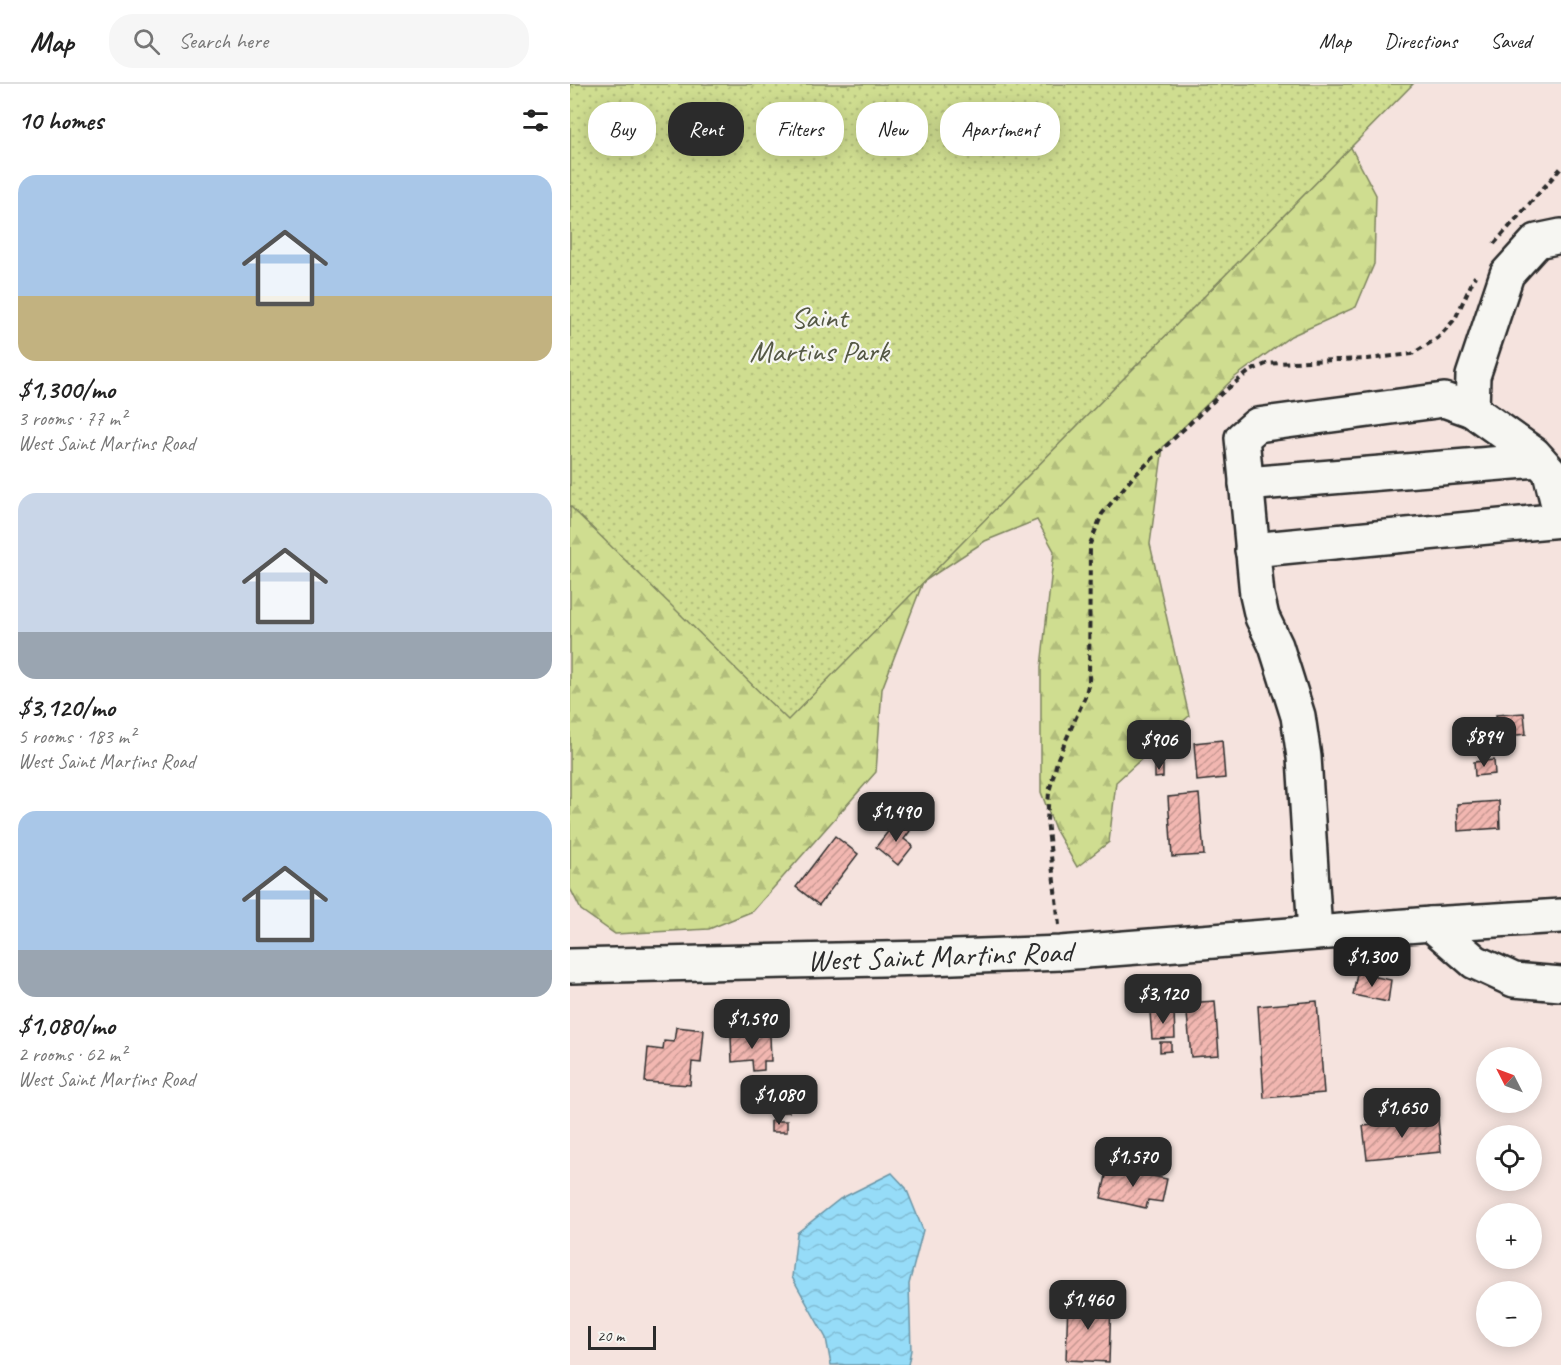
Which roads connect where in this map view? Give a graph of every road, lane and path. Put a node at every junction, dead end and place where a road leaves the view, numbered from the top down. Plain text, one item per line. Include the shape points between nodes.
1 (1561, 236) edge
2 (1472, 410) junction
3 (1539, 460) junction
4 (1246, 484) junction
5 (1561, 519) edge
6 (1252, 550) junction
7 (1561, 916) edge
8 (1431, 924) junction
9 (1314, 933) junction
10 (570, 966) edge
11 (1561, 984) edge

1 - 2 street via 1537,241 1507,274 1473,376
2 - 3 street
2 - 4 street via 1444,400 1257,425 1242,438
3 - 4 street
3 - 5 street via 1550,472
4 - 6 street
5 - 6 street
6 - 9 street via 1263,618 1298,716
7 - 8 street, West Saint Martins Road
8 - 9 street, West Saint Martins Road
8 - 11 street via 1475,962 1514,980
9 - 10 street, West Saint Martins Road via 1061,953

